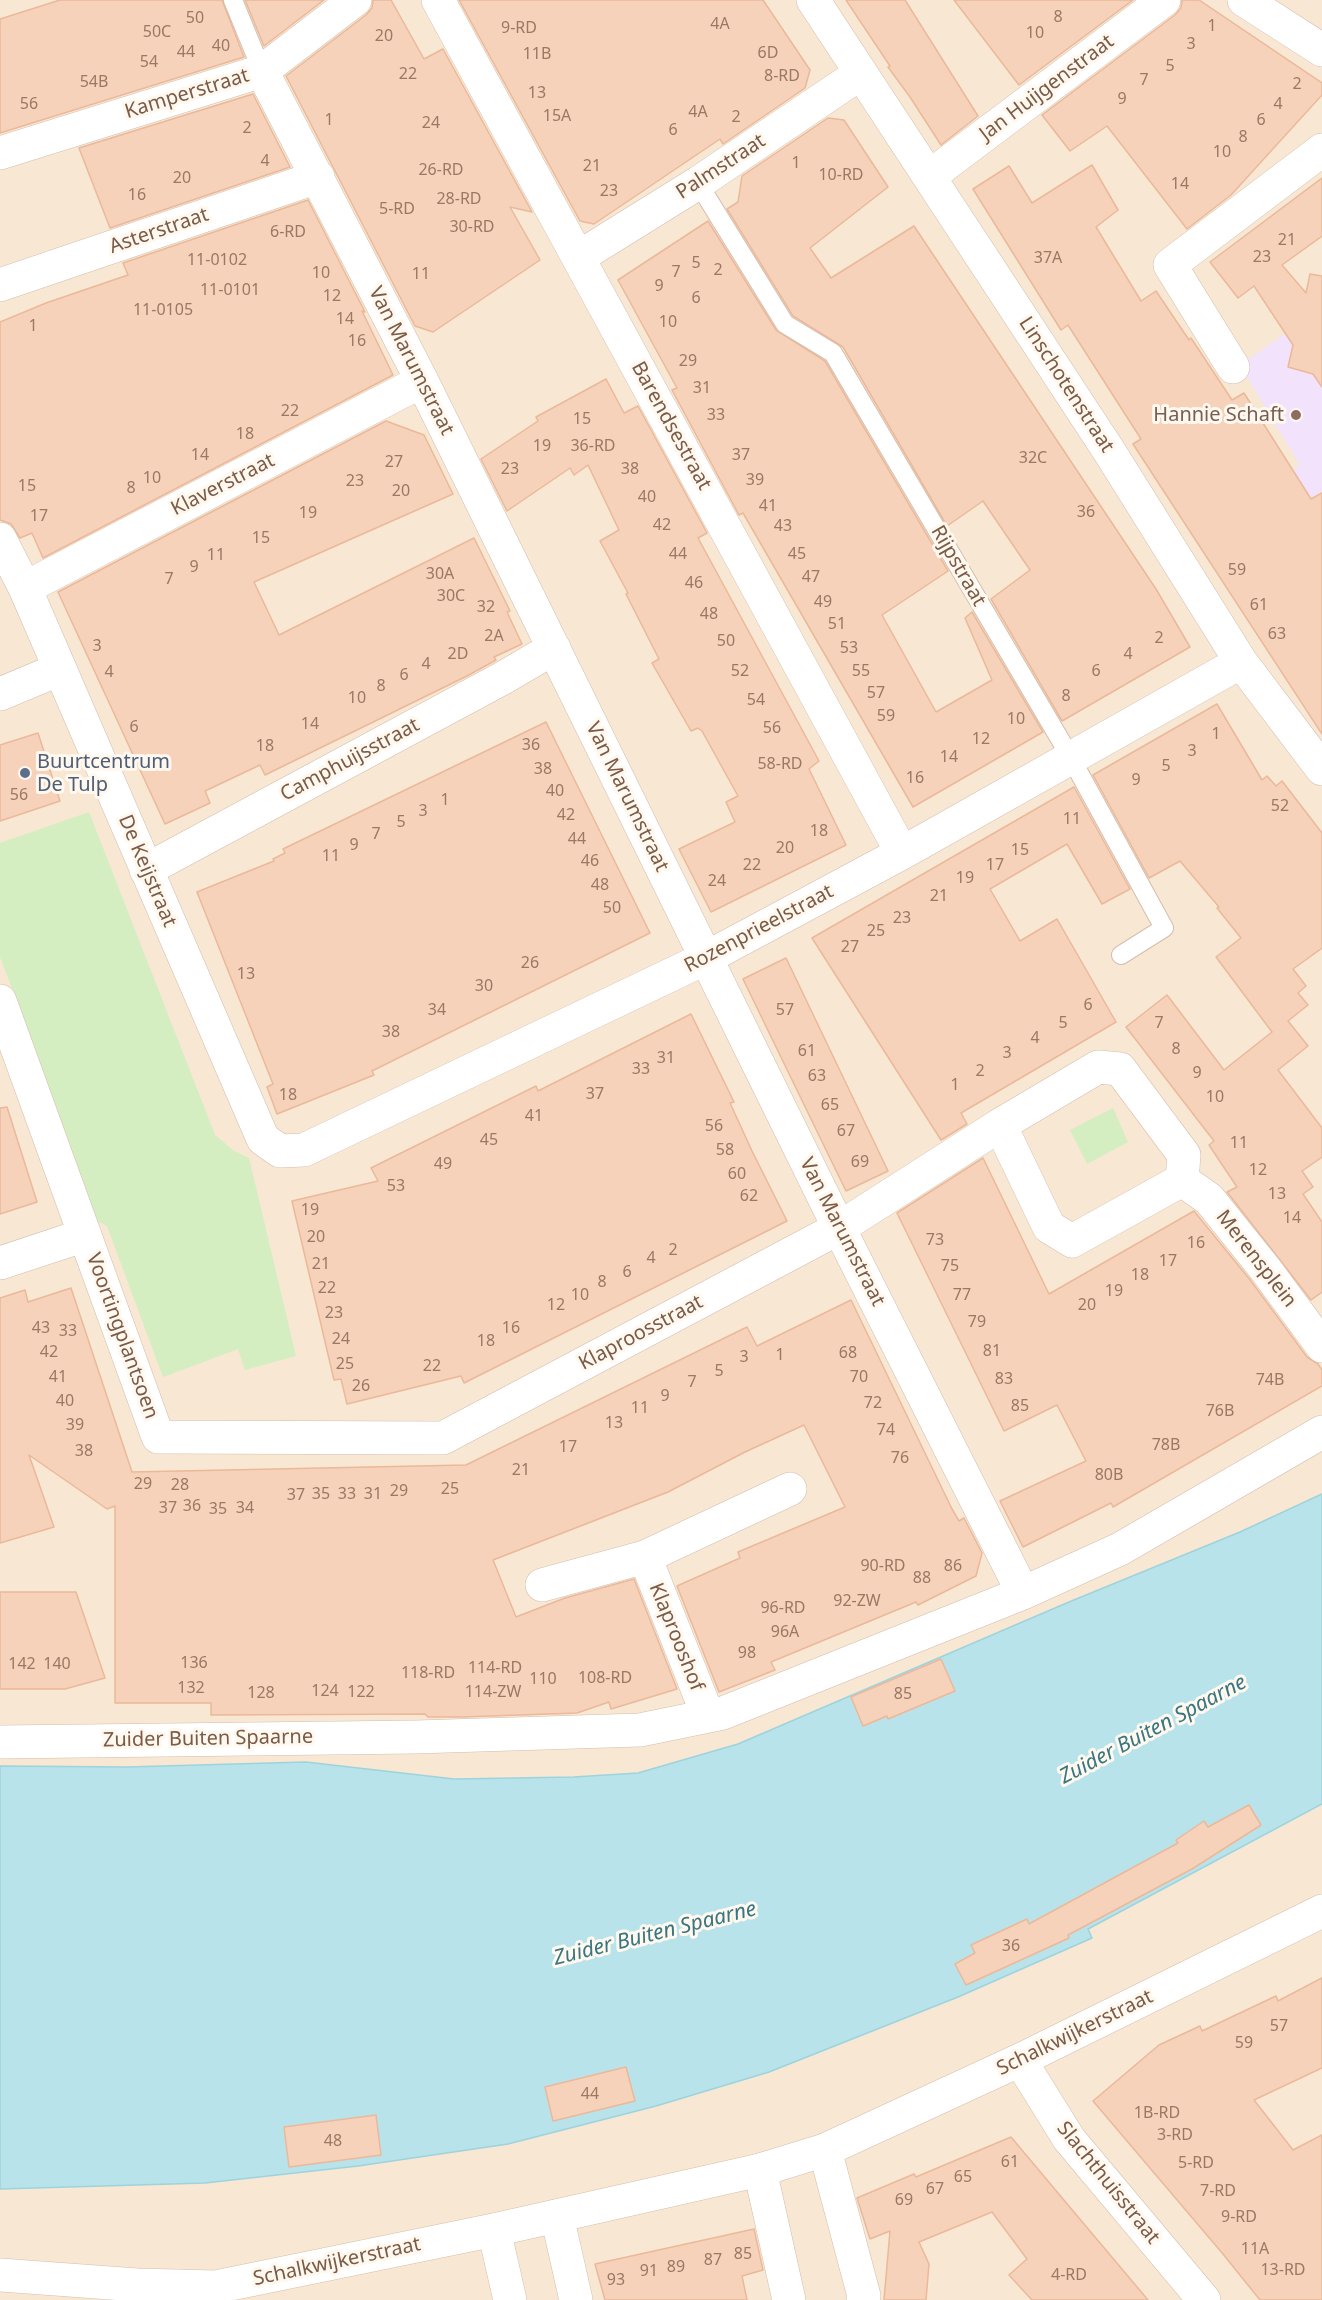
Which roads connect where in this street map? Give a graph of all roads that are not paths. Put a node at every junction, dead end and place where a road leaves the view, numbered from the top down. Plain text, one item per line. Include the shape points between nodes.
1 (233, 0) edge
2 (355, 0) edge
3 (438, 0) edge
4 (813, 0) edge
5 (1164, 0) edge
6 (1244, 0) edge
7 (1322, 50) edge
8 (262, 70) junction
9 (861, 73) junction
10 (1322, 150) edge
11 (0, 153) edge
12 (930, 176) junction
13 (318, 177) junction
14 (698, 183) junction
15 (579, 257) junction
16 (0, 285) edge
17 (1233, 367) dead end
18 (422, 381) junction
19 (0, 539) edge
20 (25, 588) junction
21 (554, 648) junction
22 (1241, 662) junction
23 (60, 669) junction
24 (0, 694) edge
25 (1071, 758) junction
26 (1322, 769) edge
27 (902, 853) junction
28 (146, 870) junction
29 (1121, 955) dead end
30 (706, 958) junction
31 (0, 1001) edge
32 (1000, 1125) junction
33 (263, 1139) joint
34 (1182, 1180) junction
35 (839, 1228) junction
36 (85, 1235) junction
37 (0, 1263) edge
38 (1322, 1346) edge
39 (1322, 1431) edge
40 (443, 1438) joint
41 (790, 1489) dead end
42 (645, 1557) junction
43 (542, 1585) dead end
44 (1023, 1593) junction
45 (708, 1716) junction
46 (0, 1742) edge
47 (1322, 1911) edge
48 (1020, 2060) junction
49 (825, 2150) junction
50 (760, 2170) junction
51 (557, 2216) junction
52 (494, 2230) junction
53 (0, 2274) edge
54 (217, 2294) edge
55 (510, 2300) edge
56 (576, 2300) edge
57 (789, 2300) edge
58 (864, 2300) edge
59 (1204, 2300) edge

1 - 8 lane, Van Marumstraat
2 - 8 street, Kamperstraat
3 - 15 street, Barendsestraat
4 - 9 street, Linschotenstraat
5 - 12 street, Jan Huijgenstraat
6 - 7 street
8 - 11 street, Kamperstraat
8 - 13 street, Van Marumstraat
9 - 12 street, Linschotenstraat
9 - 14 street, Palmstraat
10 - 17 street via 1170,265
12 - 22 street, Linschotenstraat
13 - 16 street, Asterstraat
13 - 18 street, Van Marumstraat
14 - 15 street, Palmstraat
14 - 25 lane, Rijpstraat via 786,324 833,353
15 - 27 street, Barendsestraat
18 - 20 street, Klaverstraat
18 - 21 street, Van Marumstraat
19 - 20 street, De Keijstraat
20 - 23 street, De Keijstraat
21 - 28 street, Camphuijsstraat
21 - 30 street, Van Marumstraat
22 - 25 street, Rozenprieelstraat
22 - 26 street, Linschotenstraat
23 - 24 street
23 - 28 street, De Keijstraat
25 - 27 street, Rozenprieelstraat
25 - 29 lane, Rijpstraat via 1164,928
27 - 30 street, Rozenprieelstraat
28 - 33 street, De Keijstraat
30 - 33 street, Rozenprieelstraat via 304,1149 280,1151
30 - 35 street, Van Marumstraat
31 - 36 street, Voortingplantsoen
32 - 34 street via 1049,1227 1072,1240
32 - 34 street via 1098,1067 1120,1070 1184,1155
32 - 35 street
34 - 38 street, Merensplein via 1209,1199
35 - 40 street, Klaproosstraat
35 - 44 street, Van Marumstraat
36 - 37 street
36 - 40 street, Voortingplantsoen via 158,1437
39 - 44 street, Zuider Buiten Spaarne via 1120,1549
41 - 42 street, Klaprooshof
42 - 43 street, Klaprooshof
42 - 45 street, Klaprooshof
44 - 45 street, Zuider Buiten Spaarne
45 - 46 street, Zuider Buiten Spaarne via 628,1731
47 - 48 street, Schalkwijkerstraat
48 - 49 street, Schalkwijkerstraat
48 - 59 street, Slachthuisstraat via 1069,2139
49 - 50 street, Schalkwijkerstraat
49 - 58 street
50 - 51 street, Schalkwijkerstraat
50 - 57 street
51 - 52 street, Schalkwijkerstraat
51 - 56 street
52 - 54 street, Schalkwijkerstraat
52 - 55 street
53 - 54 street, Schalkwijkerstraat

